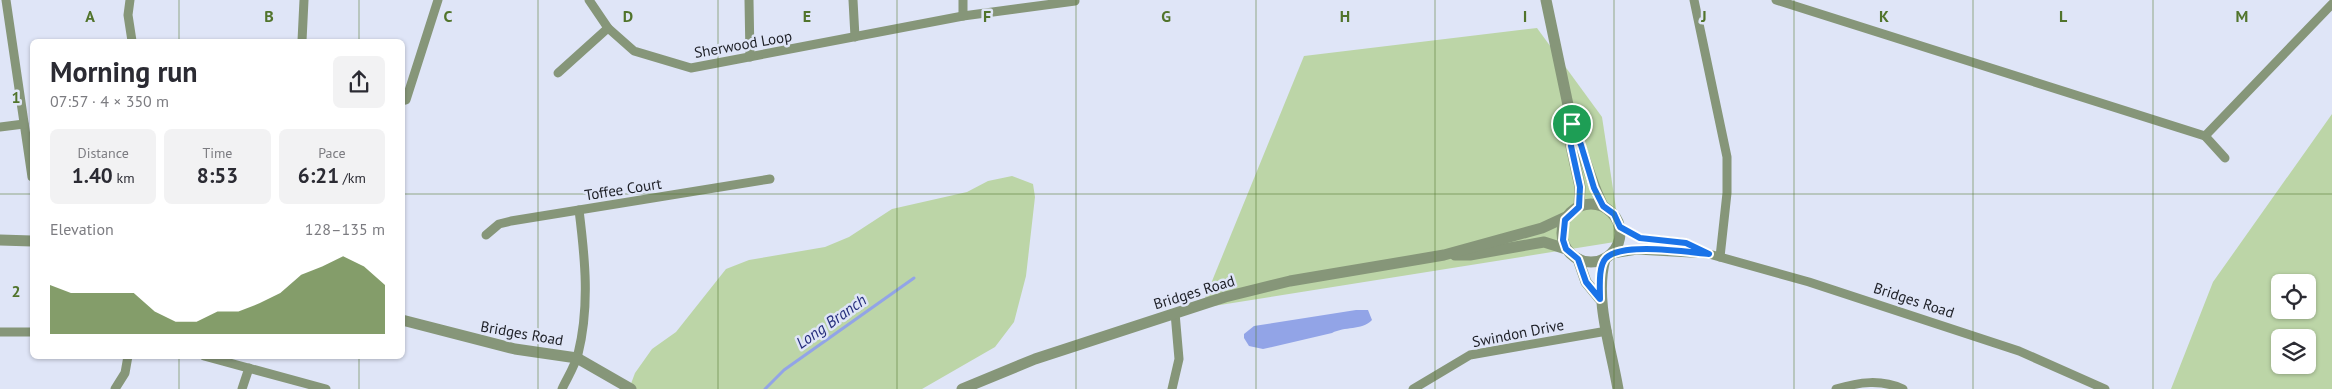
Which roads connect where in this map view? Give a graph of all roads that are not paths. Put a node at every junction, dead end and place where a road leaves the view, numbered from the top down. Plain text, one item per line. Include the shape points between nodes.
1 (6, 0) edge
2 (130, 0) edge
3 (304, 0) edge
4 (438, 0) edge
5 (589, 0) edge
6 (749, 0) edge
7 (853, 0) edge
8 (963, 0) edge
9 (1546, 0) edge
10 (1694, 0) edge
11 (1776, 0) edge
12 (1075, 1) edge
13 (2332, 4) edge
14 (963, 16) junction
15 (608, 28) junction
16 (855, 37) junction
17 (132, 39) edge
18 (302, 39) edge
19 (750, 57) junction
20 (558, 73) dead end
21 (405, 100) edge
22 (24, 124) junction
23 (1572, 124) junction
24 (0, 127) edge
25 (2204, 136) junction
26 (2225, 158) dead end
27 (30, 164) edge
28 (770, 179) dead end
29 (1603, 206) junction
30 (1579, 207) junction
31 (579, 210) junction
32 (1568, 216) junction
33 (1620, 227) junction
34 (486, 235) dead end
35 (0, 240) edge
36 (30, 241) edge
37 (1566, 249) junction
38 (1709, 254) junction
39 (1444, 255) junction
40 (1608, 256) junction
41 (1720, 257) junction
42 (1578, 259) junction
43 (1600, 299) junction
44 (1175, 313) junction
45 (405, 321) edge
46 (1607, 330) junction
47 (0, 332) edge
48 (30, 332) edge
49 (577, 358) junction
50 (128, 359) edge
51 (215, 359) edge
52 (249, 368) junction
53 (116, 389) edge
54 (242, 389) edge
55 (326, 389) edge
56 (562, 389) edge
57 (631, 389) edge
58 (962, 389) edge
59 (1172, 389) edge
60 (1413, 389) edge
61 (1618, 389) edge
62 (1836, 389) edge
63 (1903, 389) edge
64 (2105, 389) edge

1 - 22 street
2 - 17 street via 128,15
3 - 18 street
4 - 21 street
5 - 15 street, Sherwood Loop
6 - 19 street
7 - 16 street
8 - 14 street
9 - 23 street
10 - 41 street via 1727,157 1727,193
11 - 25 street
12 - 14 street, Sherwood Loop
13 - 25 street
14 - 16 street, Sherwood Loop
15 - 19 street, Sherwood Loop via 634,52 692,68
15 - 20 street
16 - 19 street, Sherwood Loop
22 - 24 street
22 - 27 street
23 - 29 street
23 - 30 street via 1571,146 1580,187
25 - 26 street
28 - 31 street, Toffee Court
29 - 30 street via 1588,204
29 - 33 street via 1614,214
30 - 32 street
31 - 34 street, Toffee Court via 499,224
31 - 49 street via 586,280
32 - 37 street via 1562,230
32 - 39 street, Bridges Road via 1542,228
33 - 38 street, Bridges Road via 1640,238 1686,243
33 - 40 street via 1620,241
35 - 36 street
37 - 39 street, Bridges Road via 1544,242 1470,255
37 - 42 street
38 - 40 street, Bridges Road via 1638,250
38 - 41 street, Bridges Road
39 - 44 street, Bridges Road via 1290,281
40 - 42 street via 1591,262
40 - 43 street via 1600,280
41 - 64 street, Bridges Road via 1809,282 2019,351
42 - 43 street via 1586,282
43 - 46 street
44 - 58 street, Bridges Road via 1035,359
44 - 59 street via 1178,359
45 - 49 street, Bridges Road via 515,350
46 - 60 street, Swindon Drive via 1470,355
46 - 61 street
47 - 48 street
49 - 56 street
49 - 57 street, Bridges Road
50 - 53 street via 125,374
51 - 52 street
52 - 54 street
52 - 55 street
62 - 63 street via 1866,382 1889,382

